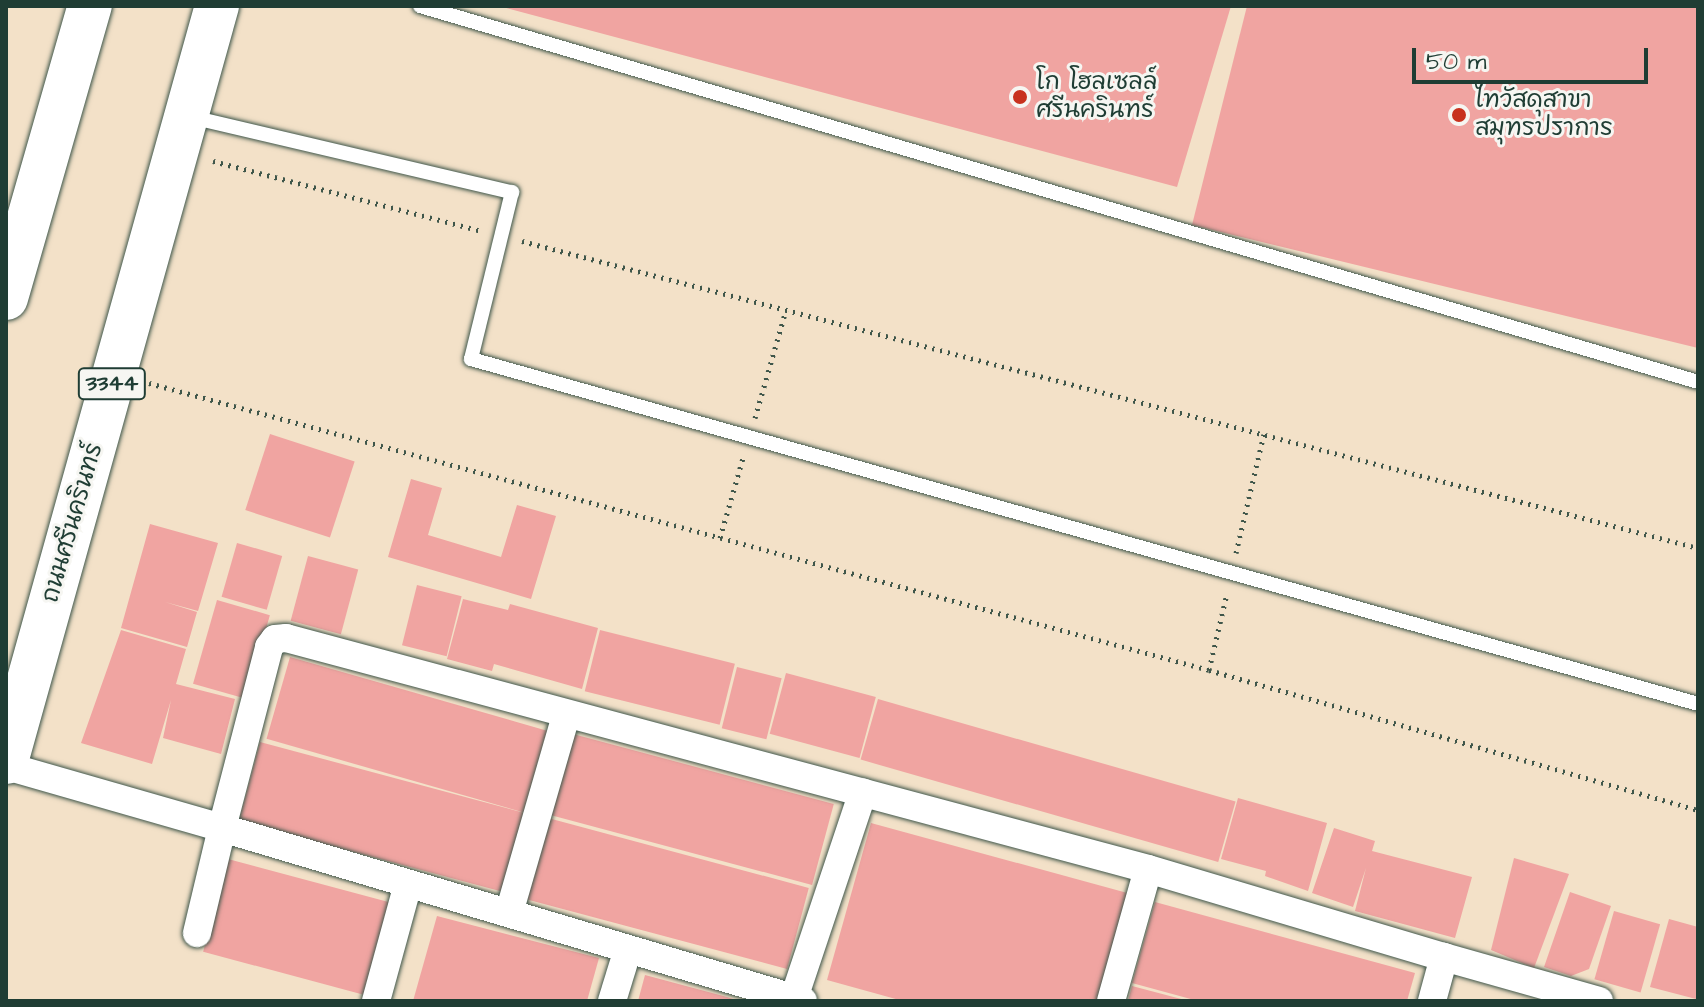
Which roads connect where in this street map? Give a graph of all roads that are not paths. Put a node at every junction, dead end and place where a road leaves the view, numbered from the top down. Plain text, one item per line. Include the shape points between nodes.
1 (90, 6) edge
2 (217, 6) edge
3 (420, 6) edge
4 (182, 134) junction
5 (6, 298) edge
6 (1698, 382) edge
7 (1698, 704) edge
8 (566, 715) junction
9 (6, 764) edge
10 (863, 792) junction
11 (222, 828) junction
12 (1148, 869) junction
13 (408, 884) junction
14 (509, 913) junction
15 (197, 933) dead end
16 (628, 949) junction
17 (1444, 957) junction
18 (796, 1000) edge
19 (376, 1001) edge
20 (612, 1001) edge
21 (1111, 1001) edge
22 (1432, 1001) edge
23 (1599, 1001) edge

1 - 5 main road
2 - 4 main road, ถนนศรีนครินทร์ / 3344
3 - 6 lane
4 - 7 lane via 512,192 471,359
4 - 9 main road, ถนนศรีนครินทร์ / 3344
8 - 10 street
8 - 11 street via 275,639
8 - 14 street
9 - 11 street
10 - 12 street
10 - 18 street
11 - 13 street
11 - 15 street
12 - 17 street
12 - 21 street
13 - 14 street
13 - 19 street
14 - 16 street
16 - 18 street
16 - 20 street
17 - 22 street
17 - 23 street

